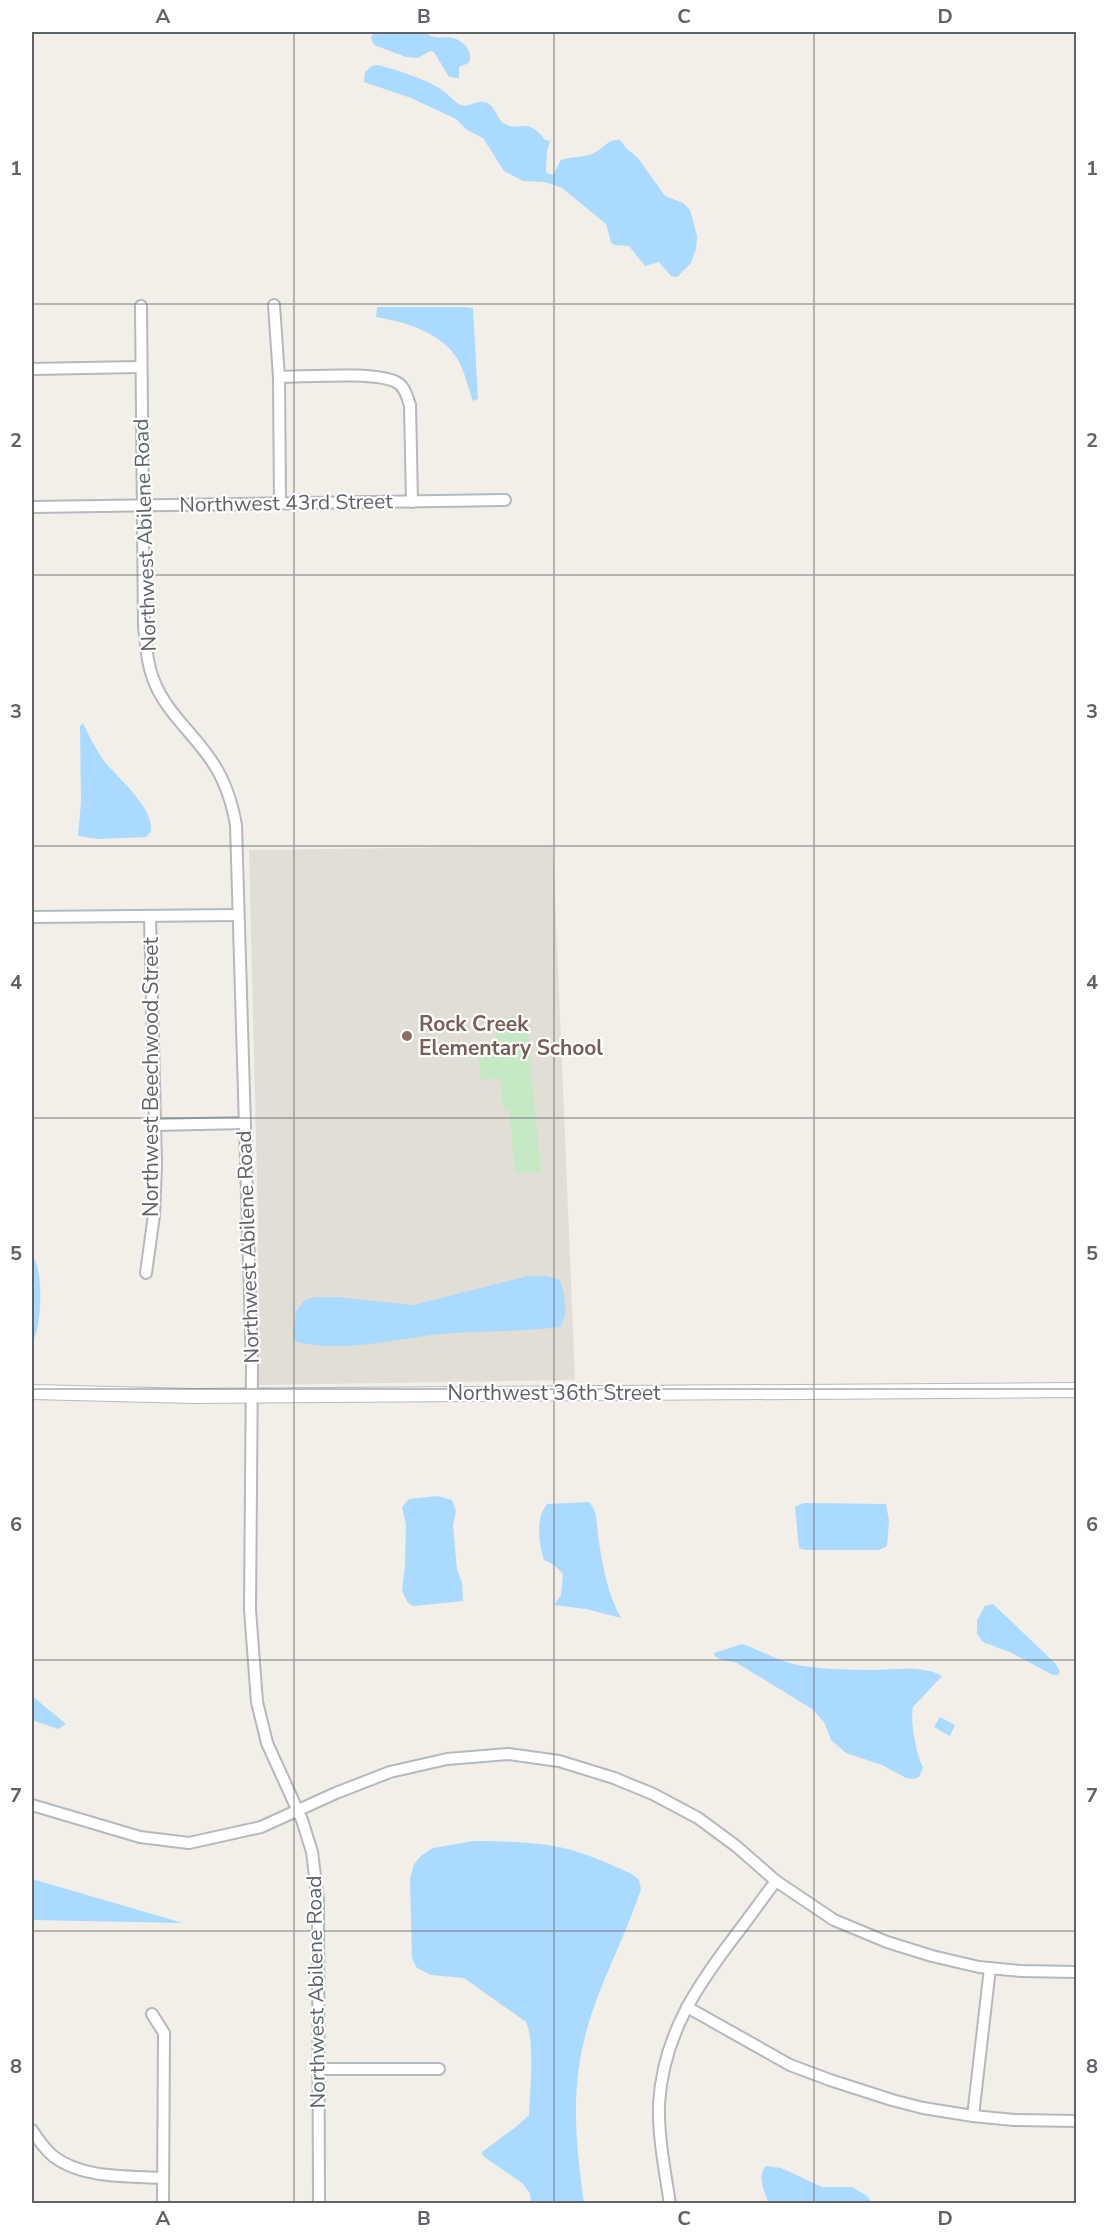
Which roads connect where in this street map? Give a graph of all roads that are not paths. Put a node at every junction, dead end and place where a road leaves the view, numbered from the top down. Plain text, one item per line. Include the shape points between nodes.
1 (274, 305) dead end
2 (141, 306) dead end
3 (141, 367) junction
4 (32, 369) edge
5 (279, 378) junction
6 (505, 500) dead end
7 (412, 501) junction
8 (280, 502) junction
9 (143, 504) junction
10 (32, 507) edge
11 (238, 915) junction
12 (32, 917) edge
13 (150, 917) junction
14 (244, 1123) junction
15 (154, 1125) junction
16 (146, 1273) dead end
17 (1077, 1390) edge
18 (32, 1392) edge
19 (251, 1394) junction
20 (32, 1805) edge
21 (298, 1810) junction
22 (776, 1881) junction
23 (990, 1968) junction
24 (1077, 1972) edge
25 (687, 2007) junction
26 (152, 2014) dead end
27 (319, 2069) junction
28 (439, 2069) dead end
29 (974, 2115) junction
30 (1077, 2121) edge
31 (32, 2130) edge
32 (163, 2178) junction
33 (163, 2204) edge
34 (319, 2204) edge
35 (670, 2204) edge

1 - 5 street
2 - 3 street, Northwest Abilene Road
3 - 4 street
3 - 9 street, Northwest Abilene Road
5 - 7 street via 380,377 398,382 410,405
5 - 8 street
6 - 7 street, Northwest 43rd Street
7 - 8 street, Northwest 43rd Street
8 - 9 street, Northwest 43rd Street
9 - 10 street, Northwest 43rd Street
9 - 11 street, Northwest Abilene Road via 148,661 165,702 211,760 232,802
11 - 13 street
11 - 14 street, Northwest Abilene Road
12 - 13 street
13 - 15 street, Northwest Beechwood Street
14 - 15 street
14 - 19 street, Northwest Abilene Road
15 - 16 street, Northwest Beechwood Street via 154,1215
17 - 19 main road, Northwest 36th Street
18 - 19 main road, Northwest 36th Street
19 - 21 street, Northwest Abilene Road via 250,1610 257,1702 267,1743
20 - 21 street via 140,1837 189,1843 261,1827
21 - 22 street via 390,1772 447,1759 508,1754 559,1761 654,1794 698,1818
21 - 27 street, Northwest Abilene Road via 312,1852 318,1900
22 - 23 street via 834,1920 886,1942
22 - 25 street
23 - 24 street
23 - 29 street
25 - 29 street via 790,2065 923,2108
25 - 35 street via 674,2034 661,2086 659,2122
26 - 32 street via 164,2033
27 - 28 street
27 - 34 street, Northwest Abilene Road
29 - 30 street
31 - 32 street via 52,2155 73,2166 103,2175
32 - 33 street

